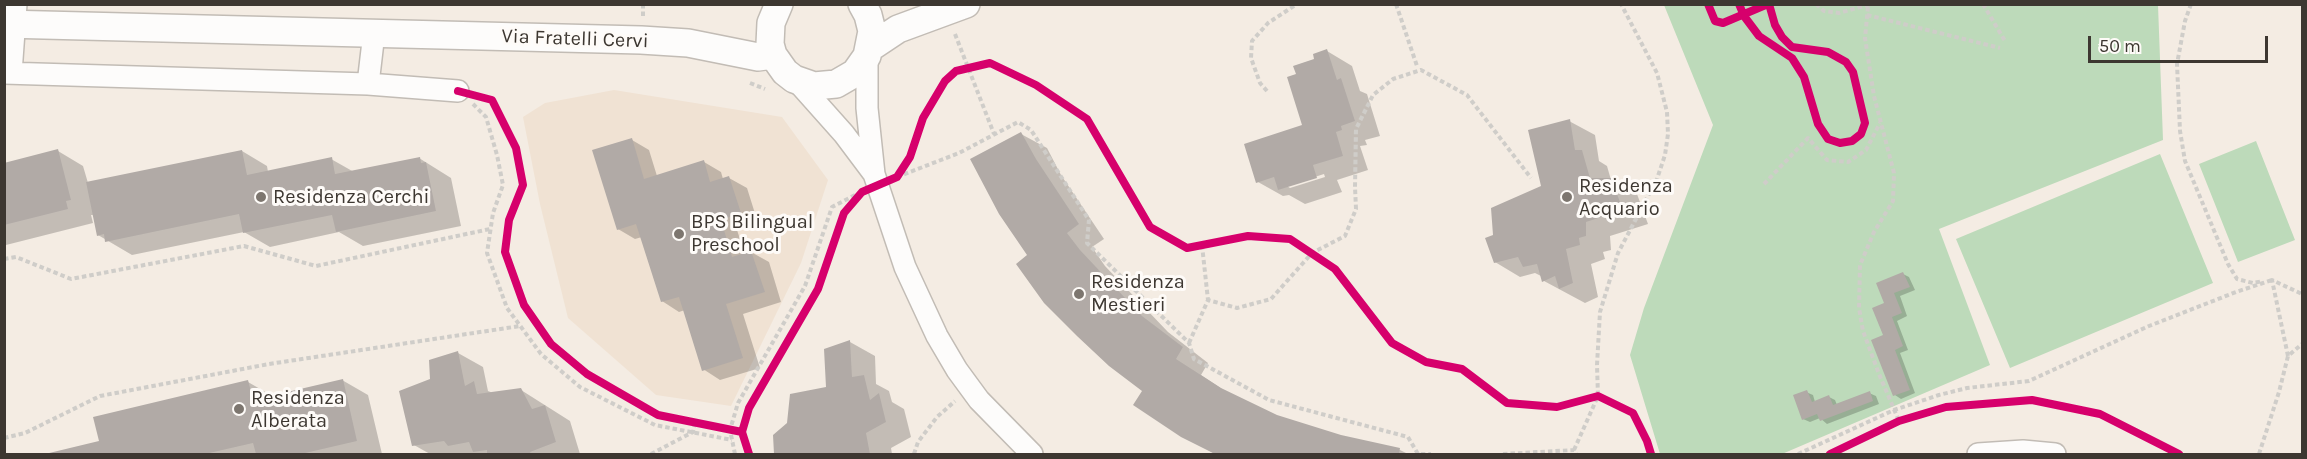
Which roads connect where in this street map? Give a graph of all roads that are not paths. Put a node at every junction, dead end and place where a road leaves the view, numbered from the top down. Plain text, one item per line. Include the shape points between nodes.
1 (779, 4) edge
2 (862, 4) edge
3 (966, 4) edge
4 (12, 18) edge
5 (374, 33) junction
6 (869, 52) junction
7 (773, 55) junction
8 (8, 73) edge
9 (368, 84) junction
10 (784, 86) junction
11 (458, 91) road end
12 (885, 177) junction
13 (1032, 454) edge
14 (1978, 454) edge
15 (2055, 454) edge

1 - 7 street via 771,22
2 - 6 street via 872,31
3 - 6 street via 898,29
4 - 5 street, Via Fratelli Cervi
4 - 8 street, Via Fratelli Cervi
5 - 7 street, Via Fratelli Cervi via 653,41 687,43 758,57
5 - 9 street
6 - 10 street via 855,73 836,84
6 - 12 street via 867,108
7 - 10 street via 785,72
8 - 9 street, Via Fratelli Cervi
9 - 11 street, Via Fratelli Cervi
10 - 12 street via 830,118
12 - 13 street via 905,267 937,336 979,400
14 - 15 street

